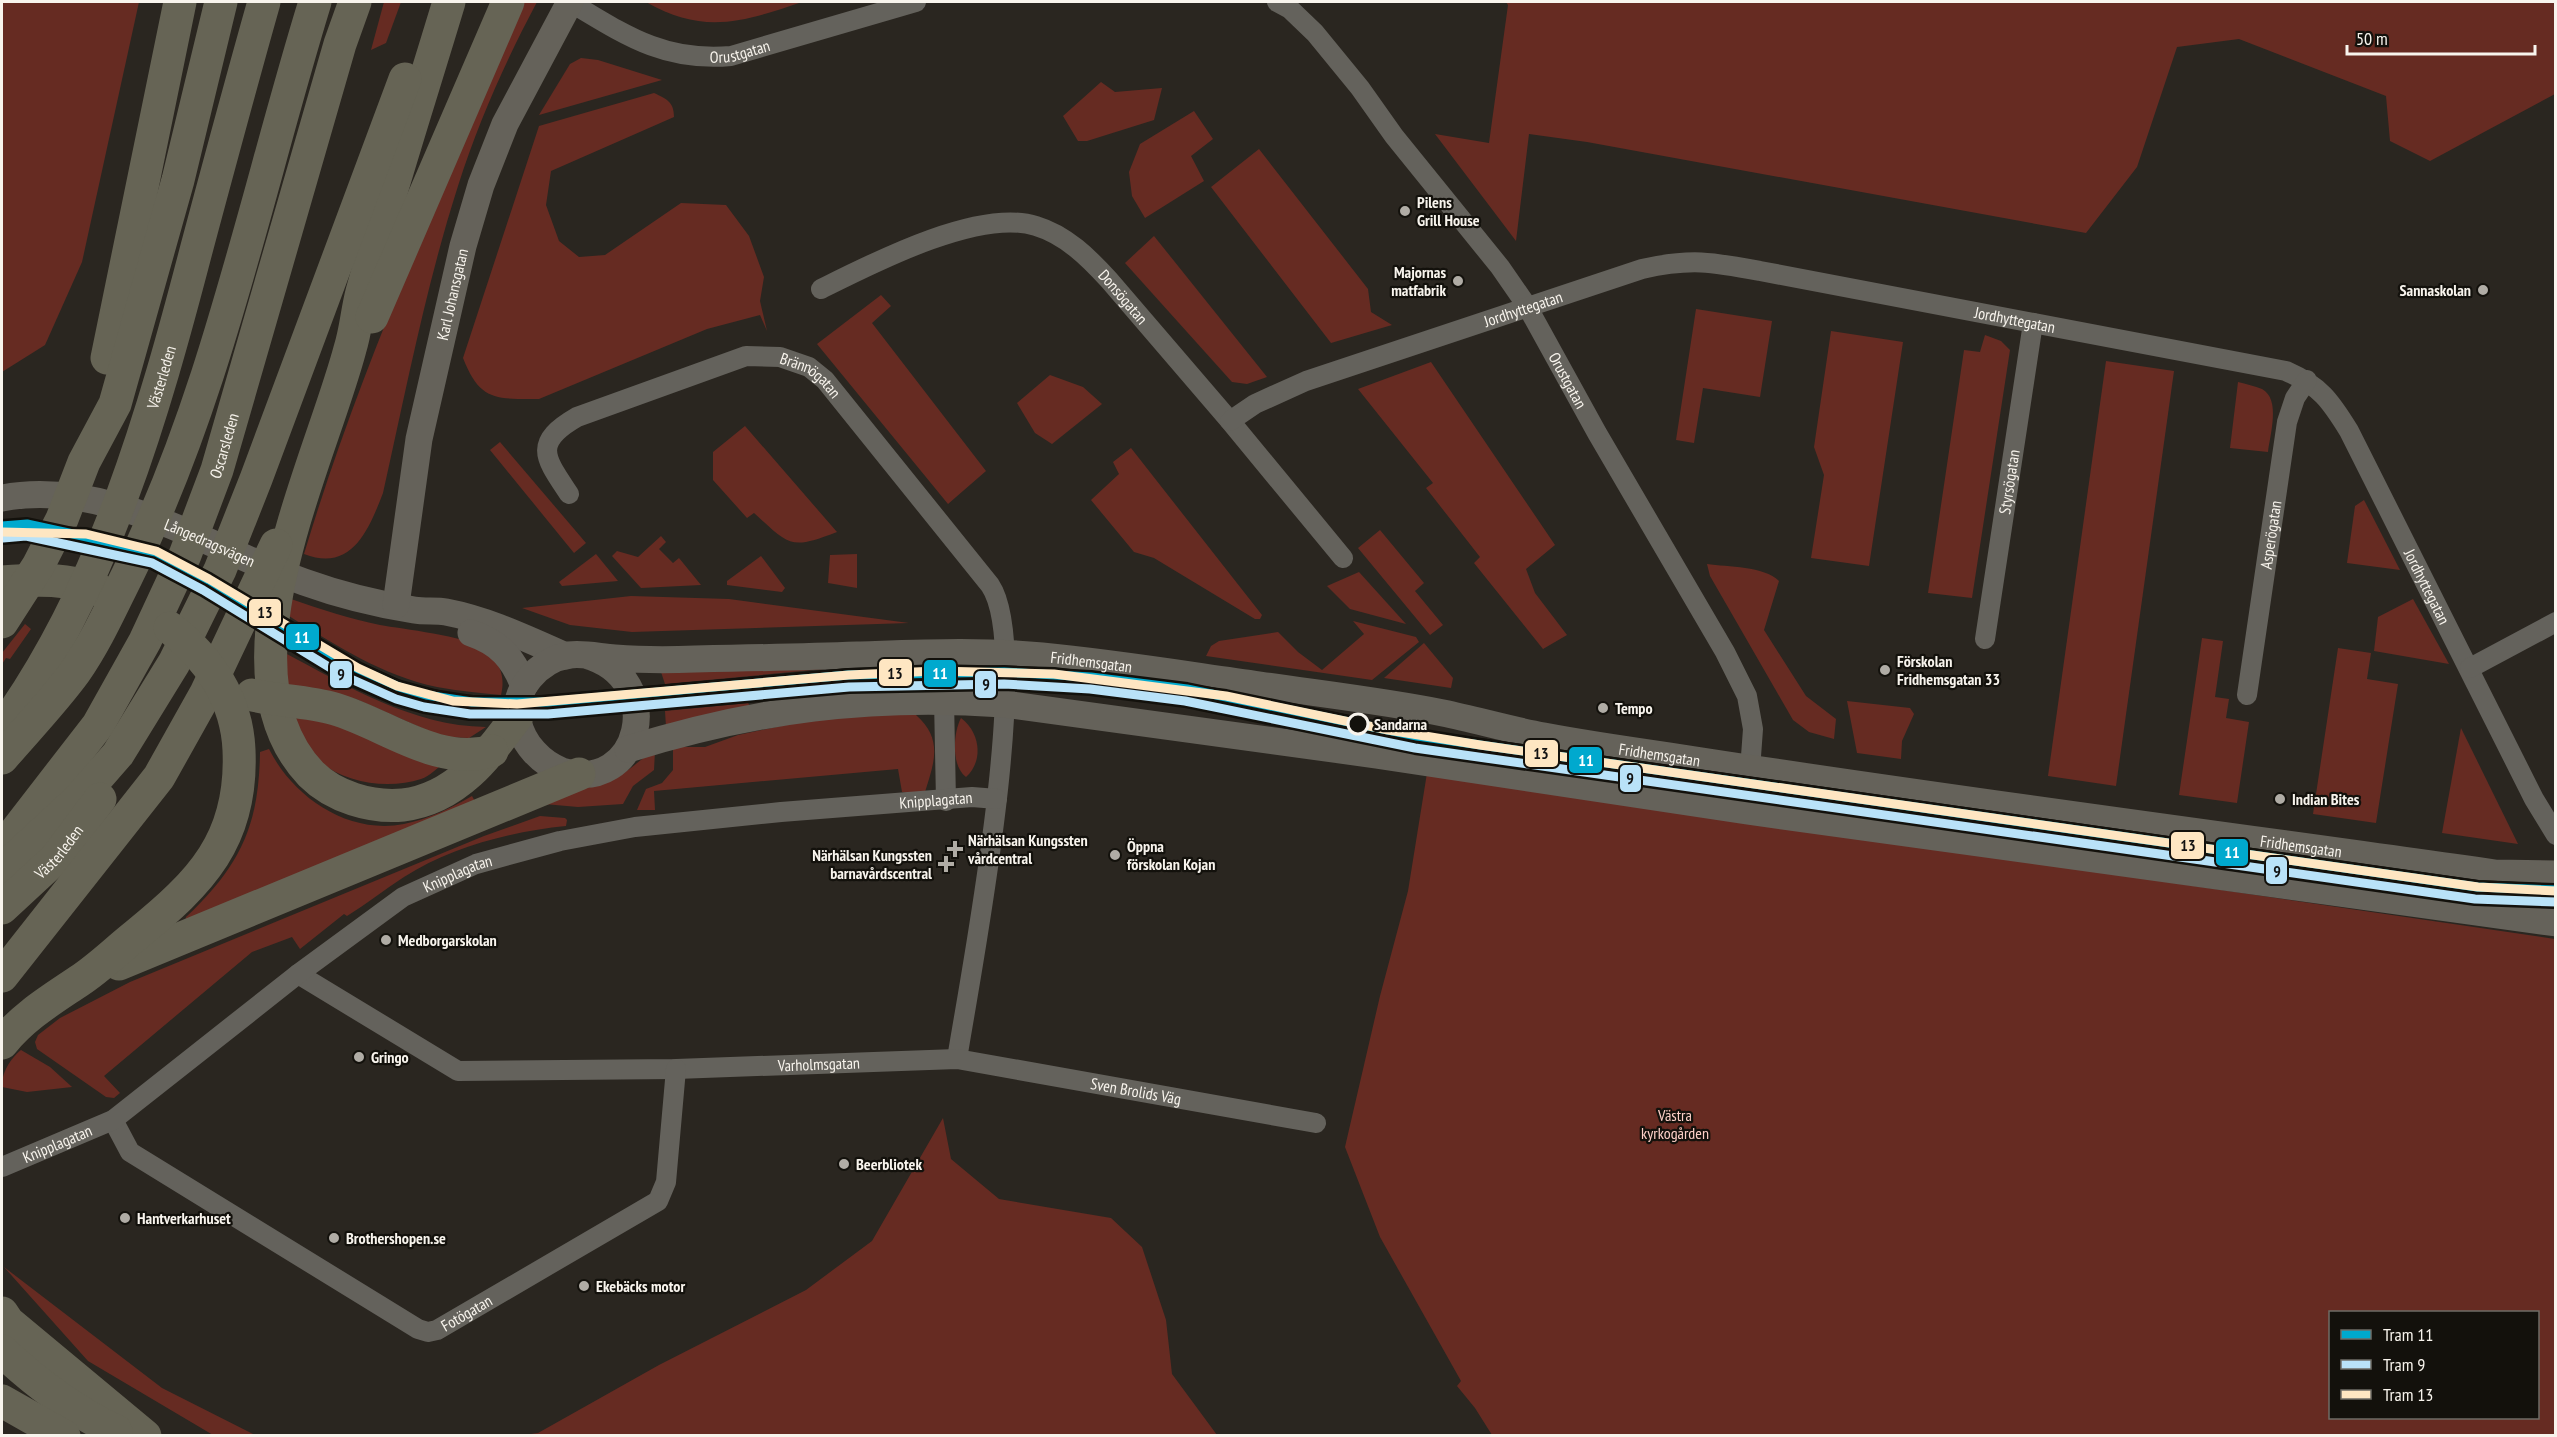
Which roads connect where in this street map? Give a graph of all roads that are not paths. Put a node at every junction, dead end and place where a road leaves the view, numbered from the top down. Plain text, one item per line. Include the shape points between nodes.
1 (180, 2) edge
2 (221, 2) edge
3 (264, 2) edge
4 (315, 2) edge
5 (355, 2) edge
6 (434, 2) edge
7 (449, 2) edge
8 (508, 2) edge
9 (570, 2) edge
10 (916, 2) edge
11 (1288, 4) edge
12 (821, 289) dead end
13 (1527, 306) junction
14 (2032, 323) junction
15 (351, 348) junction
16 (2307, 380) junction
17 (1230, 421) junction
18 (84, 462) junction
19 (569, 494) dead end
20 (2, 498) edge
21 (300, 499) junction
22 (1343, 558) dead end
23 (2, 582) edge
24 (405, 608) junction
25 (2, 622) edge
26 (2556, 622) edge
27 (1985, 639) dead end
28 (1005, 653) junction
29 (576, 655) junction
30 (174, 663) junction
31 (2470, 668) junction
32 (215, 690) junction
33 (2247, 695) dead end
34 (944, 699) junction
35 (520, 701) junction
36 (1004, 704) junction
37 (2, 729) edge
38 (628, 749) junction
39 (492, 751) junction
40 (2, 758) edge
41 (1752, 769) junction
42 (579, 774) junction
43 (997, 799) junction
44 (946, 801) junction
45 (1747, 811) junction
46 (2556, 835) edge
47 (2, 849) edge
48 (2, 870) edge
49 (2556, 874) edge
50 (2, 908) edge
51 (2556, 923) edge
52 (298, 974) junction
53 (2, 976) edge
54 (81, 980) junction
55 (2, 1043) edge
56 (957, 1059) junction
57 (676, 1069) junction
58 (113, 1120) junction
59 (1316, 1123) dead end
60 (2, 1167) edge
61 (2, 1312) edge
62 (2, 1351) edge
63 (2, 1401) edge
64 (64, 1436) edge
65 (126, 1436) edge
66 (145, 1436) edge

1 - 18 highway
2 - 18 highway via 178,180 115,404
3 - 37 highway, Västerleden via 140,447 109,529 71,611
4 - 40 highway via 223,322 180,457 147,537 75,671
5 - 47 highway, Oscarsleden via 217,470 185,555 146,641 98,725
6 - 30 highway via 256,479 220,570
7 - 15 highway via 362,294
8 - 15 highway via 381,301
9 - 10 street, Orustgatan via 637,40 674,55 701,59 731,56
9 - 24 street, Karl Johansgatan via 505,124 481,185 464,246 419,439
11 - 13 street, Orustgatan via 1360,88
12 - 17 street, Donsögatan via 915,247 984,224 1013,221 1036,225 1053,232 1091,260
13 - 14 street, Jordhyttegatan via 1642,269 1676,261 1704,261
13 - 17 street, Jordhyttegatan via 1306,381 1255,404
13 - 41 street, Orustgatan via 1747,696 1753,729
14 - 16 street, Jordhyttegatan via 2286,371
14 - 27 street, Styrsögatan
15 - 21 highway
16 - 31 street, Jordhyttegatan via 2324,392 2349,431
16 - 33 street, Asperögatan via 2295,398 2287,422
17 - 22 street, Donsögatan
18 - 25 highway via 38,566
19 - 28 street, Brännögatan via 549,465 548,445 556,429 577,417 746,356 780,357 809,367 825,380 997,595
20 - 24 street, Långedragsvägen via 33,494 105,502 303,582
21 - 32 highway via 251,595
21 - 39 highway via 277,599 272,641 272,694 278,723 289,746 322,785 359,801 381,805 410,804 449,789
23 - 32 highway via 42,578 84,584 140,605 188,642
24 - 29 street, Långedragsvägen via 444,611
24 - 35 street, Långedragsvägen via 496,644 511,657
26 - 31 street
28 - 29 street, Fridhemsgatan via 656,661
28 - 36 street
28 - 41 street, Fridhemsgatan via 1362,699 1549,737
29 - 35 street, Fridhemsgatan via 544,664 532,675
29 - 38 street via 610,665 630,687 637,721
30 - 48 highway via 118,754 77,801
30 - 50 highway, Västerleden via 157,721 56,858
31 - 46 street, Jordhyttegatan
32 - 39 highway via 334,708 461,756
32 - 53 highway via 159,777
32 - 54 highway via 239,738 240,764 231,820 221,847 196,881
34 - 36 street
34 - 38 street via 883,700 777,712
34 - 44 street
35 - 39 highway
35 - 42 street via 520,728 536,754 557,769
36 - 43 street
36 - 45 street
38 - 42 street via 603,771
41 - 45 street, Orustgatan
41 - 49 street, Fridhemsgatan via 2495,873
42 - 54 highway
43 - 44 street, Knipplagatan
43 - 56 street
44 - 52 street, Knipplagatan via 635,827 560,841 476,864 403,897
45 - 51 street
52 - 57 street, Varholmsgatan via 458,1071
52 - 58 street, Knipplagatan
54 - 55 highway via 39,1006
56 - 57 street, Varholmsgatan
56 - 59 street, Sven Brolids Väg
57 - 58 street, Fotögatan via 666,1182 658,1201 428,1332 130,1152
58 - 60 street, Knipplagatan
61 - 66 highway via 8,1322
62 - 65 highway via 92,1420
63 - 64 highway

